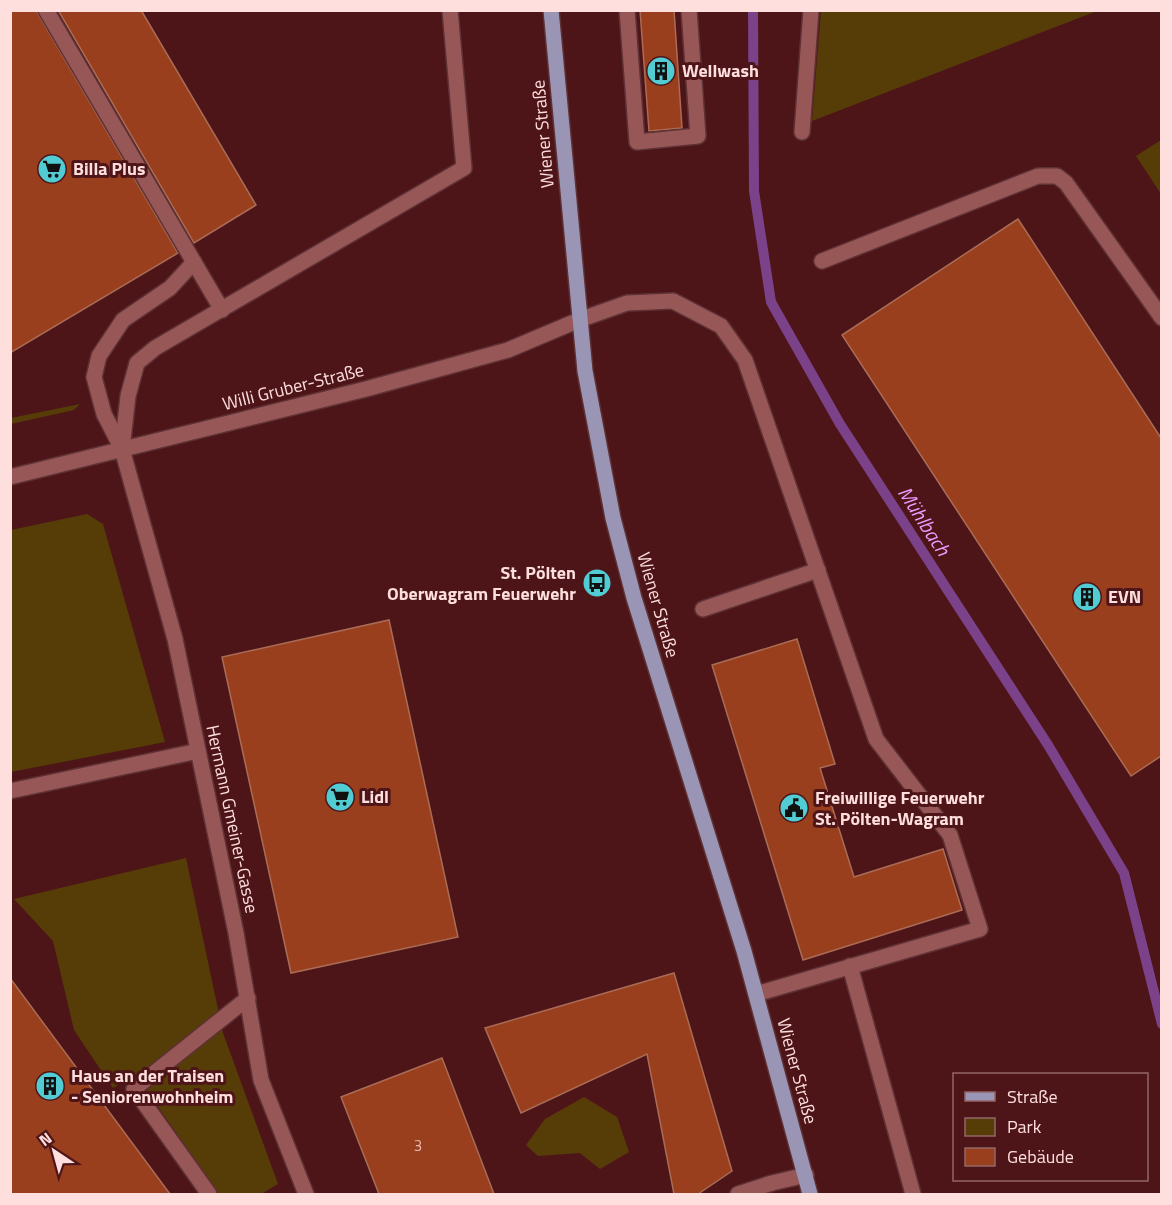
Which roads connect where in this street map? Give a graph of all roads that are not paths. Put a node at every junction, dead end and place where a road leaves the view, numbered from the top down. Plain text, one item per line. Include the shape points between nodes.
1 (46, 10) edge
2 (450, 10) edge
3 (551, 10) edge
4 (627, 10) edge
5 (689, 10) edge
6 (811, 10) edge
7 (802, 132) dead end
8 (822, 261) dead end
9 (194, 262) junction
10 (222, 310) junction
11 (1161, 318) edge
12 (579, 320) junction
13 (122, 449) junction
14 (10, 477) edge
15 (818, 570) junction
16 (703, 609) dead end
17 (198, 751) junction
18 (10, 790) edge
19 (850, 966) junction
20 (756, 994) junction
21 (248, 998) junction
22 (806, 1175) junction
23 (209, 1194) edge
24 (306, 1194) edge
25 (738, 1194) edge
26 (810, 1194) edge
27 (913, 1194) edge

1 - 9 street
2 - 10 street via 464,168
3 - 12 main road, Wiener Straße
4 - 5 street via 637,142 698,136
6 - 7 street
8 - 11 street via 1038,176 1057,176 1066,183
9 - 10 street
9 - 13 street via 170,288 123,320 99,356 94,377 104,414
10 - 13 street via 155,348 137,363 128,396
12 - 13 street, Willi Gruber-Straße via 508,350
12 - 15 street, Willi Gruber-Straße via 627,303 673,301 721,326 745,360
12 - 20 main road, Wiener Straße via 588,396 612,518
13 - 14 street, Willi Gruber-Straße
13 - 17 street, Hermann Gmeiner-Gasse via 175,639
15 - 16 street
15 - 19 street, Willi Gruber-Straße via 876,739 950,835 980,929
17 - 18 street
17 - 21 street, Hermann Gmeiner-Gasse
19 - 20 street
19 - 27 street
20 - 22 main road, Wiener Straße
21 - 23 street via 134,1089
21 - 24 street, Hermann Gmeiner-Gasse via 261,1080
22 - 25 street
22 - 26 main road, Wiener Straße

